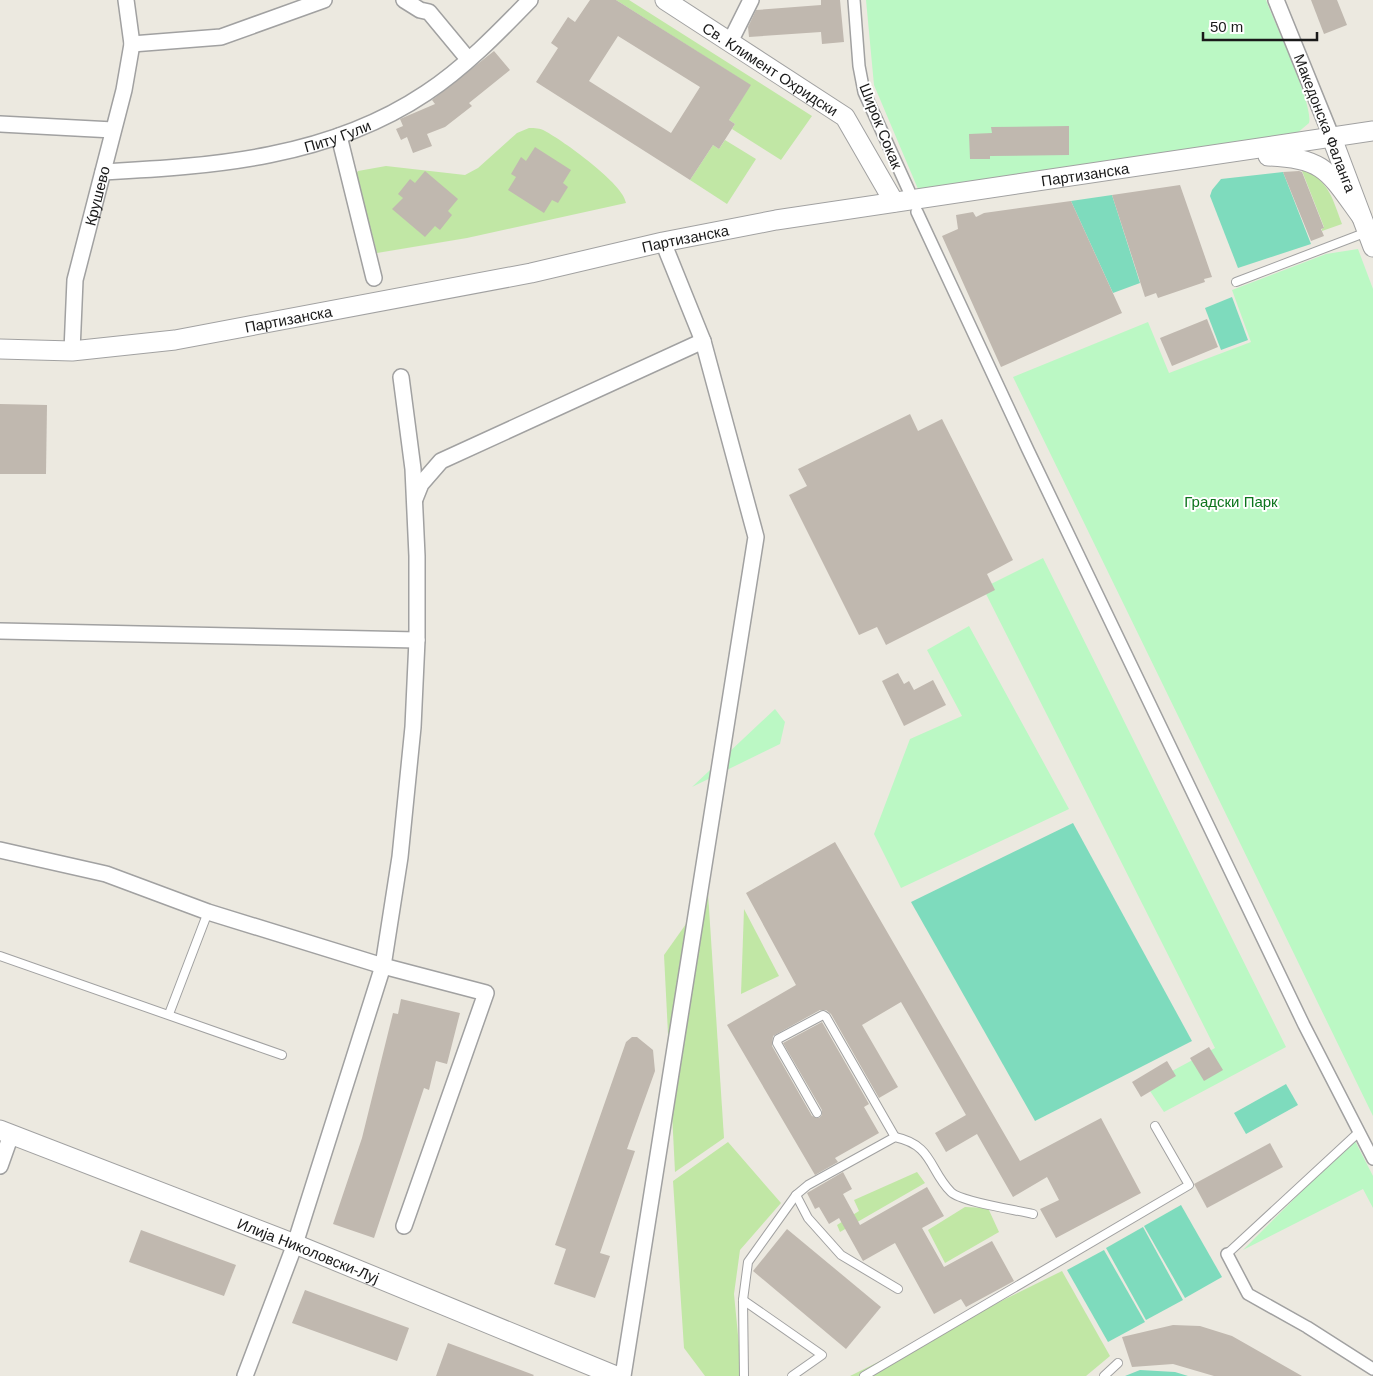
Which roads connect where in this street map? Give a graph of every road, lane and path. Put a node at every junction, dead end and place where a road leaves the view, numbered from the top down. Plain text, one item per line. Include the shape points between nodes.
1 (126, 0) edge
2 (324, 0) edge
3 (404, 0) edge
4 (530, 0) edge
5 (665, 0) edge
6 (751, 0) edge
7 (854, 0) edge
8 (1276, 0) edge
9 (730, 42) junction
10 (132, 44) junction
11 (468, 59) junction
12 (0, 124) edge
13 (113, 130) junction
14 (1373, 132) edge
15 (339, 136) junction
16 (1332, 138) junction
17 (1224, 154) junction
18 (103, 172) junction
19 (902, 196) junction
20 (917, 212) dead end
21 (1367, 232) edge
22 (663, 242) junction
23 (374, 278) dead end
24 (1236, 282) dead end
25 (703, 341) junction
26 (0, 349) edge
27 (72, 351) junction
28 (401, 377) dead end
29 (414, 500) junction
30 (0, 631) edge
31 (417, 640) junction
32 (0, 850) edge
33 (208, 912) junction
34 (0, 956) edge
35 (383, 966) junction
36 (169, 1014) junction
37 (282, 1055) dead end
38 (817, 1113) dead end
39 (1155, 1126) dead end
40 (6, 1132) edge
41 (1359, 1132) junction
42 (895, 1137) junction
43 (1373, 1160) edge
44 (0, 1166) edge
45 (796, 1195) junction
46 (1033, 1214) dead end
47 (404, 1226) dead end
48 (295, 1244) junction
49 (1227, 1254) joint
50 (898, 1289) dead end
51 (743, 1300) junction
52 (1118, 1363) dead end
53 (1373, 1369) edge
54 (245, 1376) edge
55 (616, 1376) edge
56 (623, 1376) edge
57 (744, 1376) edge
58 (792, 1376) edge
59 (864, 1376) edge
60 (1104, 1376) edge

1 - 10 street, Крушево
2 - 10 street via 221,38
3 - 11 street via 429,12
4 - 11 street, Питу Гули
5 - 9 street, Св. Климент Охридски
6 - 9 street
7 - 19 street, Широк Сокак via 864,92
8 - 16 street, Македонска Фаланга
9 - 19 street, Св. Климент Охридски via 845,117
10 - 13 street, Крушево
11 - 15 street, Питу Гули via 426,94
12 - 13 street
13 - 18 street, Крушево
14 - 16 street, Партизанска
15 - 18 street, Питу Гули via 231,163
15 - 23 street
16 - 17 street, Партизанска
16 - 21 street, Македонска Фаланга
17 - 19 street, Партизанска
17 - 21 street via 1296,157 1314,162 1333,178
18 - 27 street, Крушево via 75,280
19 - 22 street, Партизанска
20 - 41 street via 1278,972
21 - 24 lane
22 - 25 street
22 - 27 street, Партизанска via 531,273 217,333 138,346
25 - 29 street via 441,461 422,484
25 - 56 street via 756,537
26 - 27 street, Партизанска
28 - 29 street
29 - 31 street
30 - 31 street
31 - 35 street via 413,727
32 - 33 street via 106,874
33 - 35 street
33 - 36 lane
34 - 36 lane
35 - 47 street via 486,993
35 - 48 street
36 - 37 lane
38 - 42 lane via 777,1042 822,1015
39 - 59 lane via 1189,1186
40 - 44 street
40 - 48 street, Илија Николовски-Луј
41 - 43 street
41 - 49 lane
42 - 45 lane
42 - 46 lane via 911,1140 928,1158 951,1193 972,1201
45 - 50 lane via 808,1218 841,1255
45 - 51 lane via 748,1262
48 - 54 street
48 - 55 street, Илија Николовски-Луј
49 - 53 street via 1248,1294
51 - 57 lane
51 - 58 lane via 822,1355
52 - 60 lane

